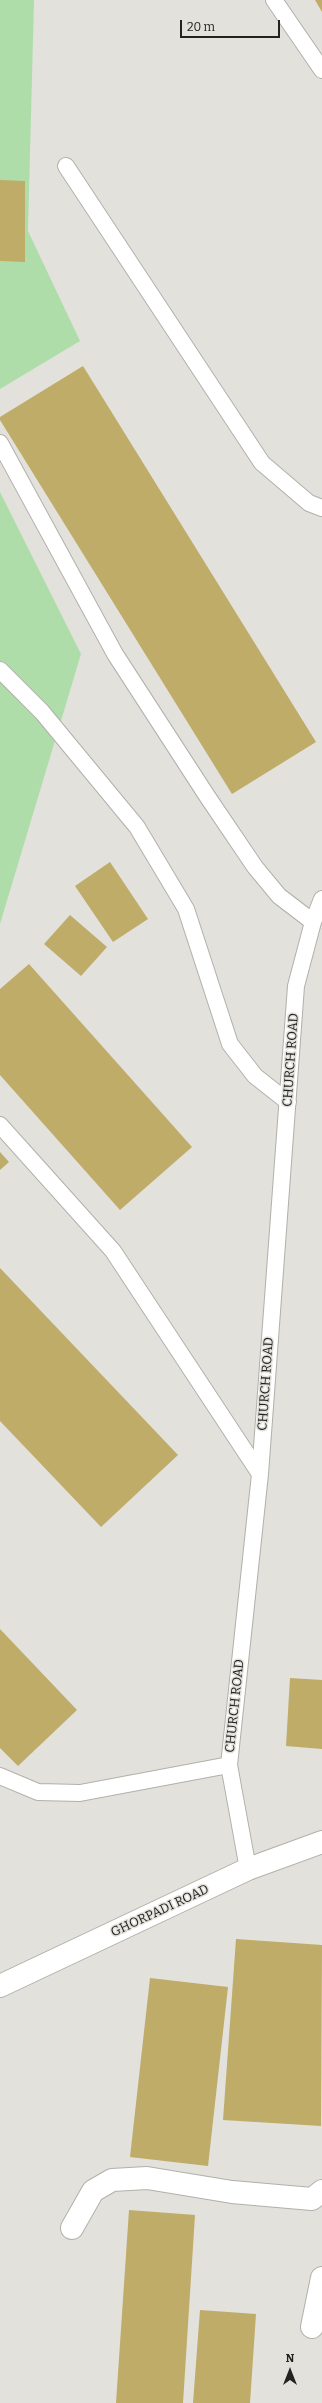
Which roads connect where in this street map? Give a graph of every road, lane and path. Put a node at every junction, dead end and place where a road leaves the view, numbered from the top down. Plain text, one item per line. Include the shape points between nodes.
1 (274, 0) edge
2 (322, 70) edge
3 (66, 166) dead end
4 (0, 443) edge
5 (322, 508) edge
6 (0, 670) edge
7 (322, 899) edge
8 (313, 922) junction
9 (288, 1102) junction
10 (0, 1126) edge
11 (260, 1474) junction
12 (229, 1765) junction
13 (0, 1776) edge
14 (322, 1842) edge
15 (248, 1869) junction
16 (0, 1986) edge
17 (322, 2191) edge
18 (72, 2228) dead end
19 (322, 2278) edge
20 (312, 2327) dead end

1 - 2 lane
3 - 5 lane via 262,463 309,503
4 - 8 lane via 115,654 206,796 255,867 279,896
6 - 9 lane via 42,712 137,827 186,909 230,1044 255,1076
7 - 8 lane, CHURCH ROAD
8 - 9 lane, CHURCH ROAD via 296,986
9 - 11 lane, CHURCH ROAD
10 - 11 lane via 113,1251
11 - 12 lane, CHURCH ROAD
12 - 13 lane via 80,1793 38,1792
12 - 15 lane, CHURCH ROAD
14 - 15 main road, GHORPADI ROAD
15 - 16 main road, GHORPADI ROAD
17 - 18 main road via 312,2199 232,2192 147,2178 112,2180 93,2191
19 - 20 main road

